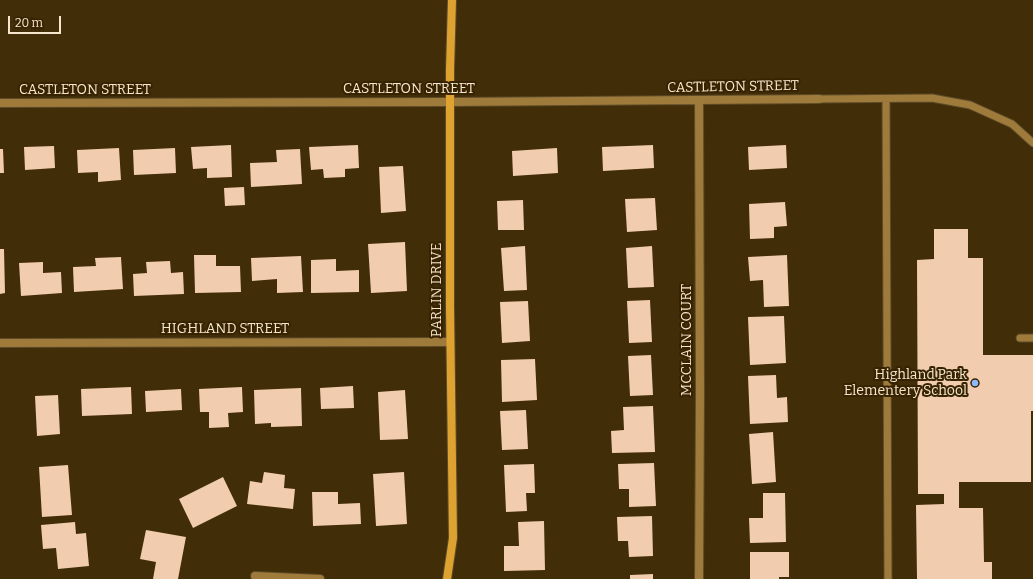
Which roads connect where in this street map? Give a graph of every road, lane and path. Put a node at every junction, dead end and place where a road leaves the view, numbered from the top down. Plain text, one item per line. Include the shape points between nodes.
1 (452, 0) edge
2 (886, 98) junction
3 (818, 99) joint
4 (699, 100) junction
5 (450, 102) junction
6 (0, 103) edge
7 (1033, 143) edge
8 (1020, 338) dead end
9 (1033, 338) edge
10 (450, 342) junction
11 (0, 343) edge
12 (255, 576) dead end
13 (320, 579) edge
14 (447, 579) edge
15 (698, 579) edge
16 (888, 579) edge

1 - 5 street, PARLIN DRIVE
2 - 3 lane
2 - 7 lane via 932,98 970,105 1012,124
2 - 16 lane
3 - 4 street, CASTLETON STREET
4 - 5 street, CASTLETON STREET
4 - 15 street, MCCLAIN COURT
5 - 6 street, CASTLETON STREET
5 - 10 street, PARLIN DRIVE
8 - 9 lane
10 - 11 street, HIGHLAND STREET
10 - 14 street, PARLIN DRIVE via 452,538
12 - 13 street

